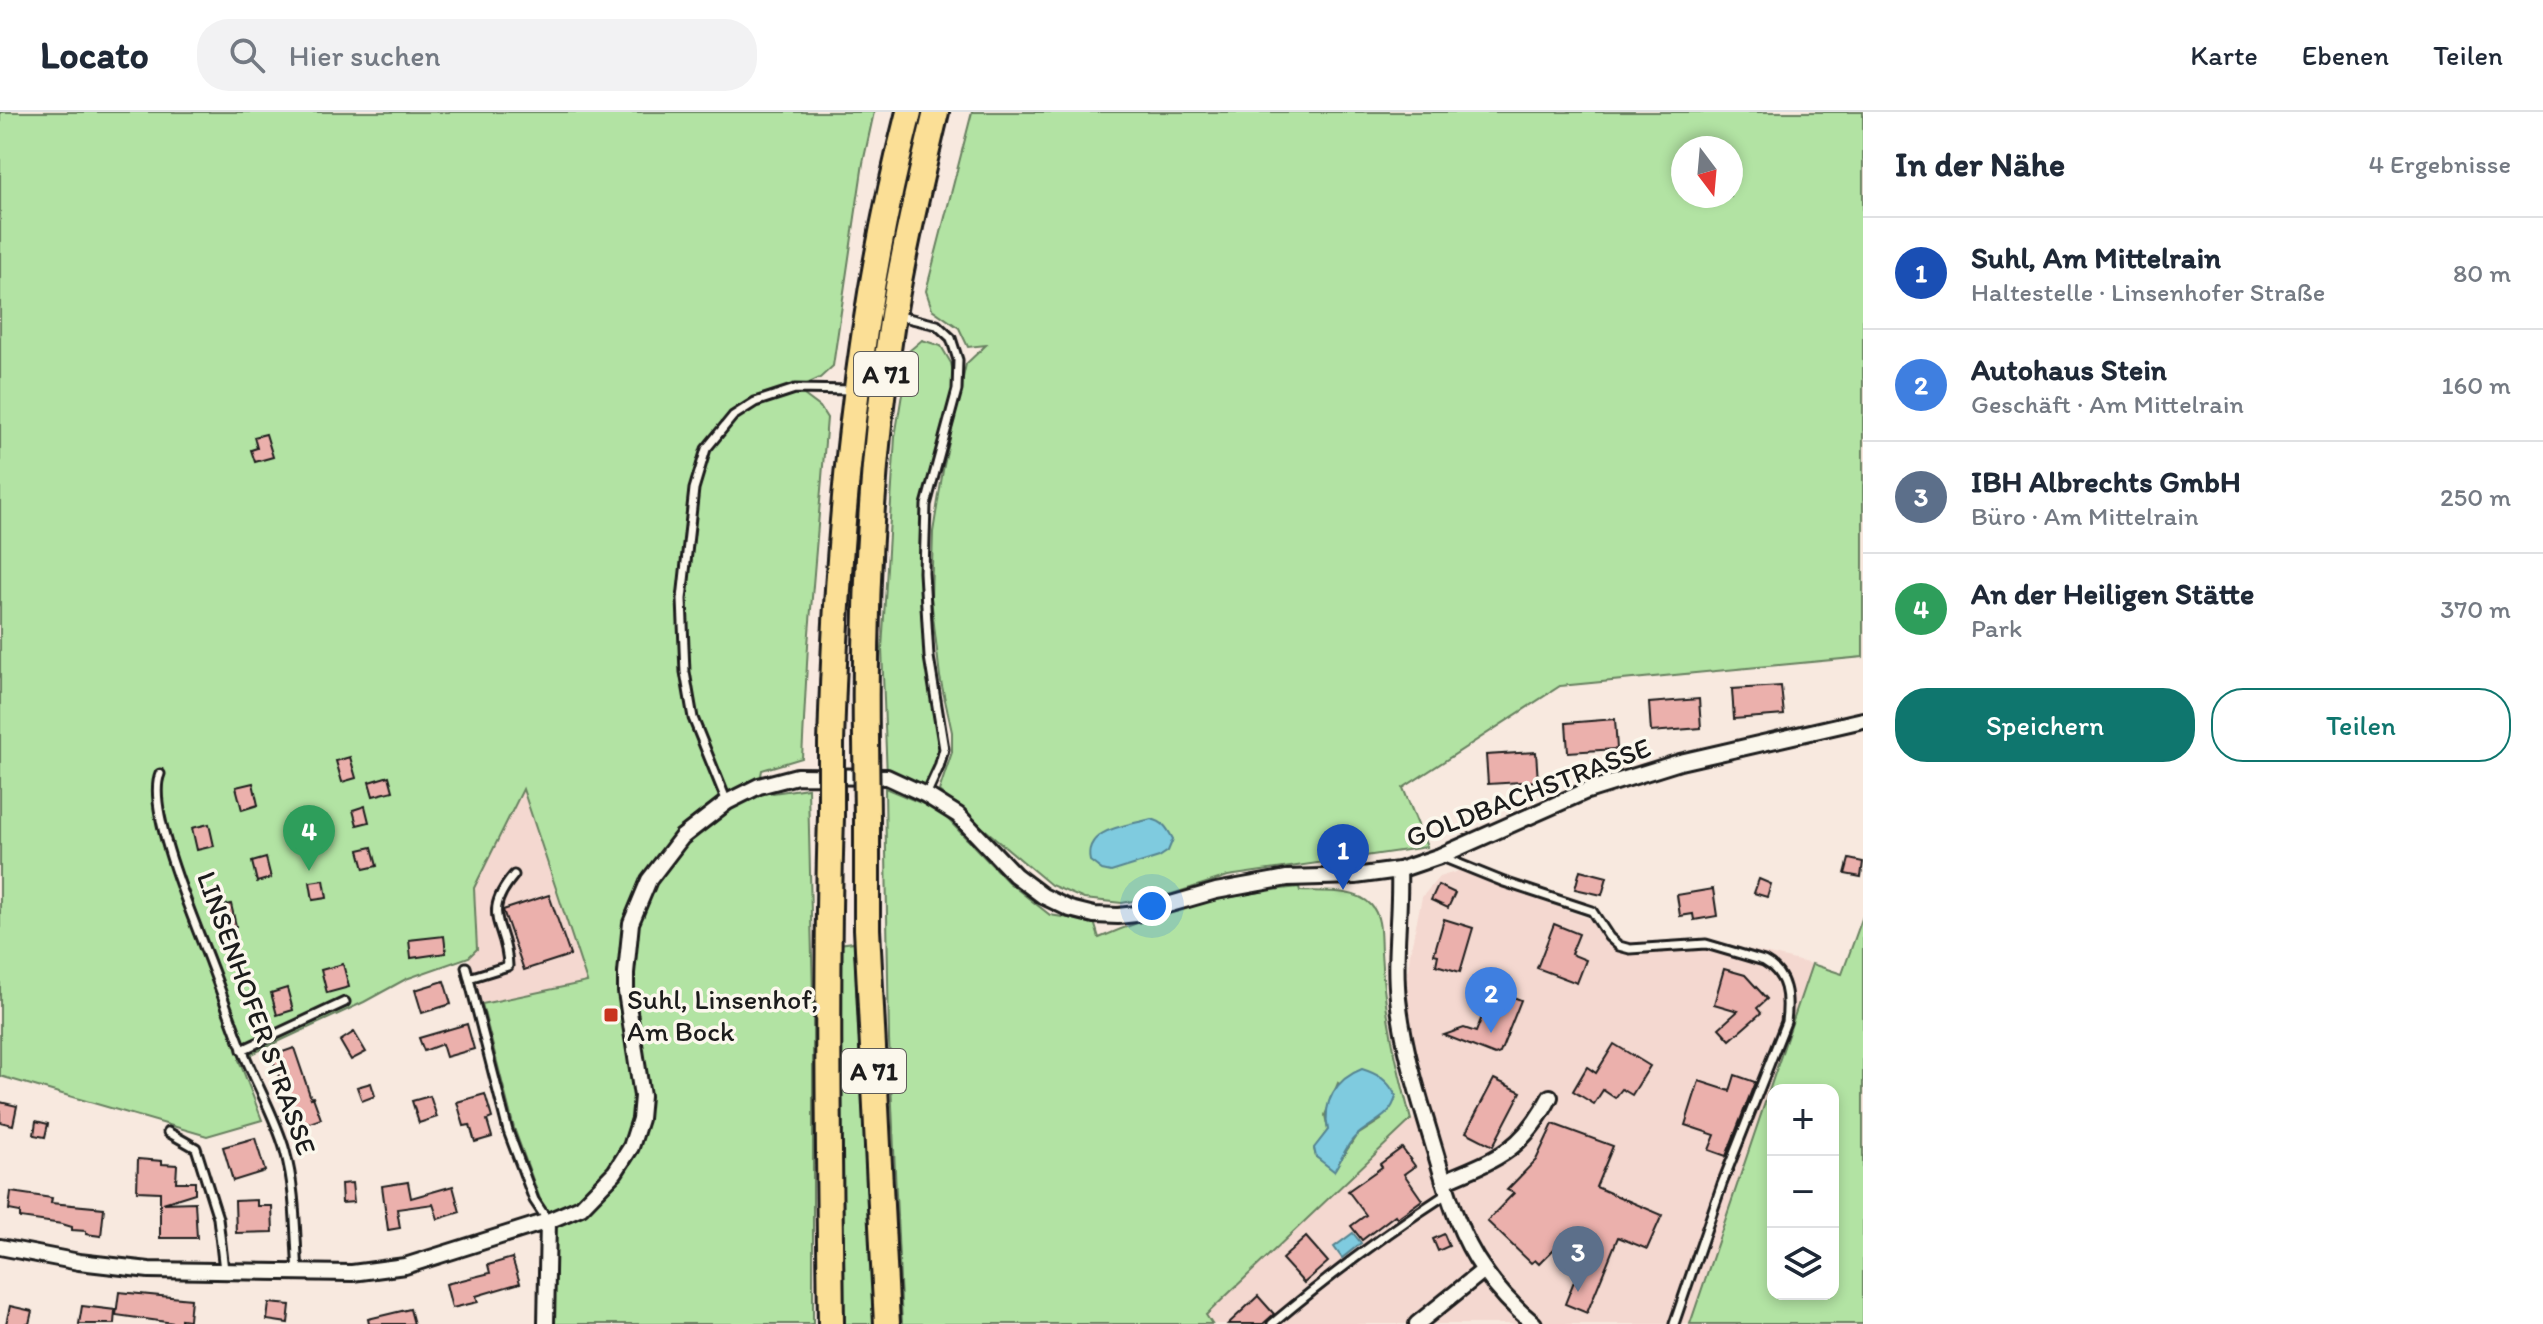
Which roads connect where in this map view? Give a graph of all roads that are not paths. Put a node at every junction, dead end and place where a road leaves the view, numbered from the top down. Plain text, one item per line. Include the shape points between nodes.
1 (909, 112) edge
2 (936, 112) edge
3 (893, 315) junction
4 (856, 390) junction
5 (1863, 720) edge
6 (160, 774) dead end
7 (926, 795) junction
8 (727, 802) junction
9 (1440, 856) junction
10 (1399, 870) junction
11 (514, 875) dead end
12 (466, 967) dead end
13 (469, 978) junction
14 (345, 1002) dead end
15 (242, 1050) junction
16 (1550, 1097) dead end
17 (168, 1132) dead end
18 (1446, 1187) junction
19 (548, 1221) junction
20 (0, 1247) edge
21 (224, 1270) junction
22 (1484, 1270) junction
23 (298, 1272) junction
24 (546, 1324) edge
25 (831, 1324) edge
26 (887, 1324) edge
27 (1272, 1324) edge
28 (1417, 1324) edge
29 (1534, 1324) edge
30 (1674, 1324) edge

1 - 4 highway, A 71 via 881,235
2 - 3 highway, A 71
3 - 7 lane via 937,325 951,338 958,360 957,390 926,505 929,657 944,749
3 - 26 highway, A 71, bridge via 877,439 865,648 867,929
4 - 8 lane via 795,389 755,402 733,416 706,449 694,489 682,599 685,672 693,718
4 - 25 highway, A 71, bridge via 839,553 831,744
5 - 9 street, GOLDBACHSTRASSE via 1680,762 1584,792
6 - 15 lane, LINSENHOFER STRASSE via 157,798 169,846
7 - 8 street via 887,777 797,776
7 - 10 street via 958,815 1015,875 1043,896 1094,915 1136,914 1287,878
8 - 19 street via 682,837 649,880 631,923 626,992 642,1096 631,1147 581,1207
9 - 10 street, GOLDBACHSTRASSE
9 - 30 lane via 1592,911 1619,946 1706,944 1764,961 1784,981 1786,1022
10 - 18 street via 1397,998 1408,1060
11 - 13 lane via 499,892 496,916 508,966
12 - 13 lane
13 - 19 lane via 508,1131 534,1200
14 - 15 lane
15 - 23 lane, LINSENHOFER STRASSE via 285,1151
16 - 18 street via 1517,1145
17 - 21 lane via 196,1148 218,1218
18 - 22 street
18 - 27 lane
19 - 23 street via 405,1266 352,1273
19 - 24 street
20 - 21 street via 135,1268
21 - 23 street
22 - 28 street
22 - 29 street

